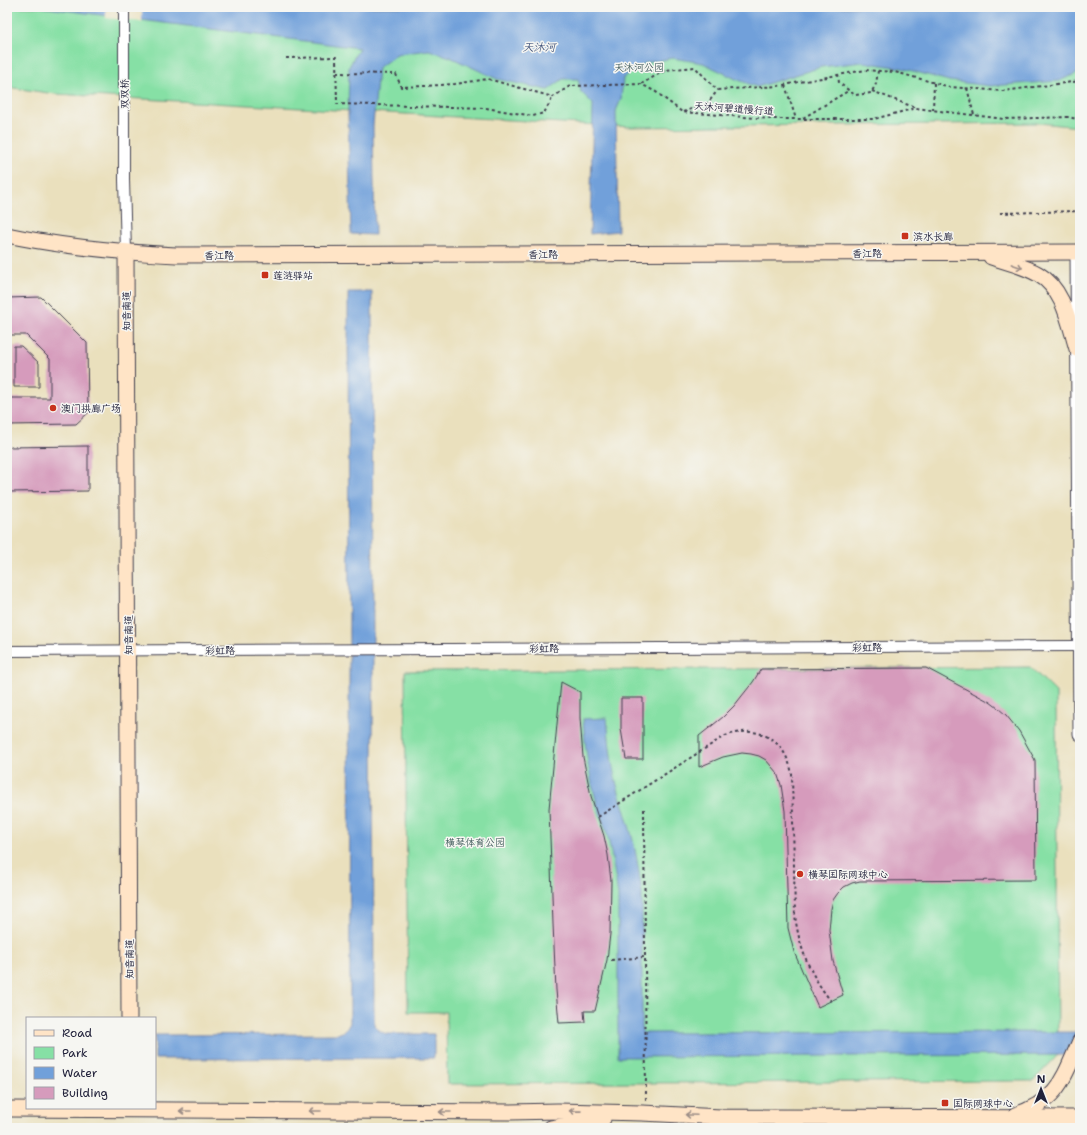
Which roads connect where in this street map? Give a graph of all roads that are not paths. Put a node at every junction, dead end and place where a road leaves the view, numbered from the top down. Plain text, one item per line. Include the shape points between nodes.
1 (124, 7) edge
2 (7, 234) edge
3 (126, 252) junction
4 (1078, 252) edge
5 (980, 253) junction
6 (1079, 346) edge
7 (1080, 646) edge
8 (128, 650) junction
9 (7, 651) edge
10 (1080, 734) edge
11 (130, 1017) edge
12 (1080, 1041) edge
13 (161, 1107) edge
14 (644, 1108) junction
15 (7, 1109) edge
16 (96, 1109) edge
17 (1004, 1118) junction
18 (1080, 1118) edge
19 (551, 1128) edge
20 (1023, 1128) edge

1 - 3 street, 双双桥
2 - 3 main road, 香江路 via 78,247
3 - 5 main road, 香江路 via 176,255
3 - 8 main road, 知音南道
4 - 5 main road, 香江路
4 - 6 street
5 -> 6 main road via 1033,272 1050,284 1057,293
6 - 7 street
7 - 8 street, 彩虹路
7 - 10 street
8 - 9 street, 彩虹路
8 - 11 main road, 知音南道
12 - 17 main road via 1064,1077 1050,1097 1026,1111
14 -> 13 main road via 558,1111
17 -> 14 main road via 721,1117
14 - 19 main road
15 - 16 main road
17 - 18 main road
17 - 20 main road

